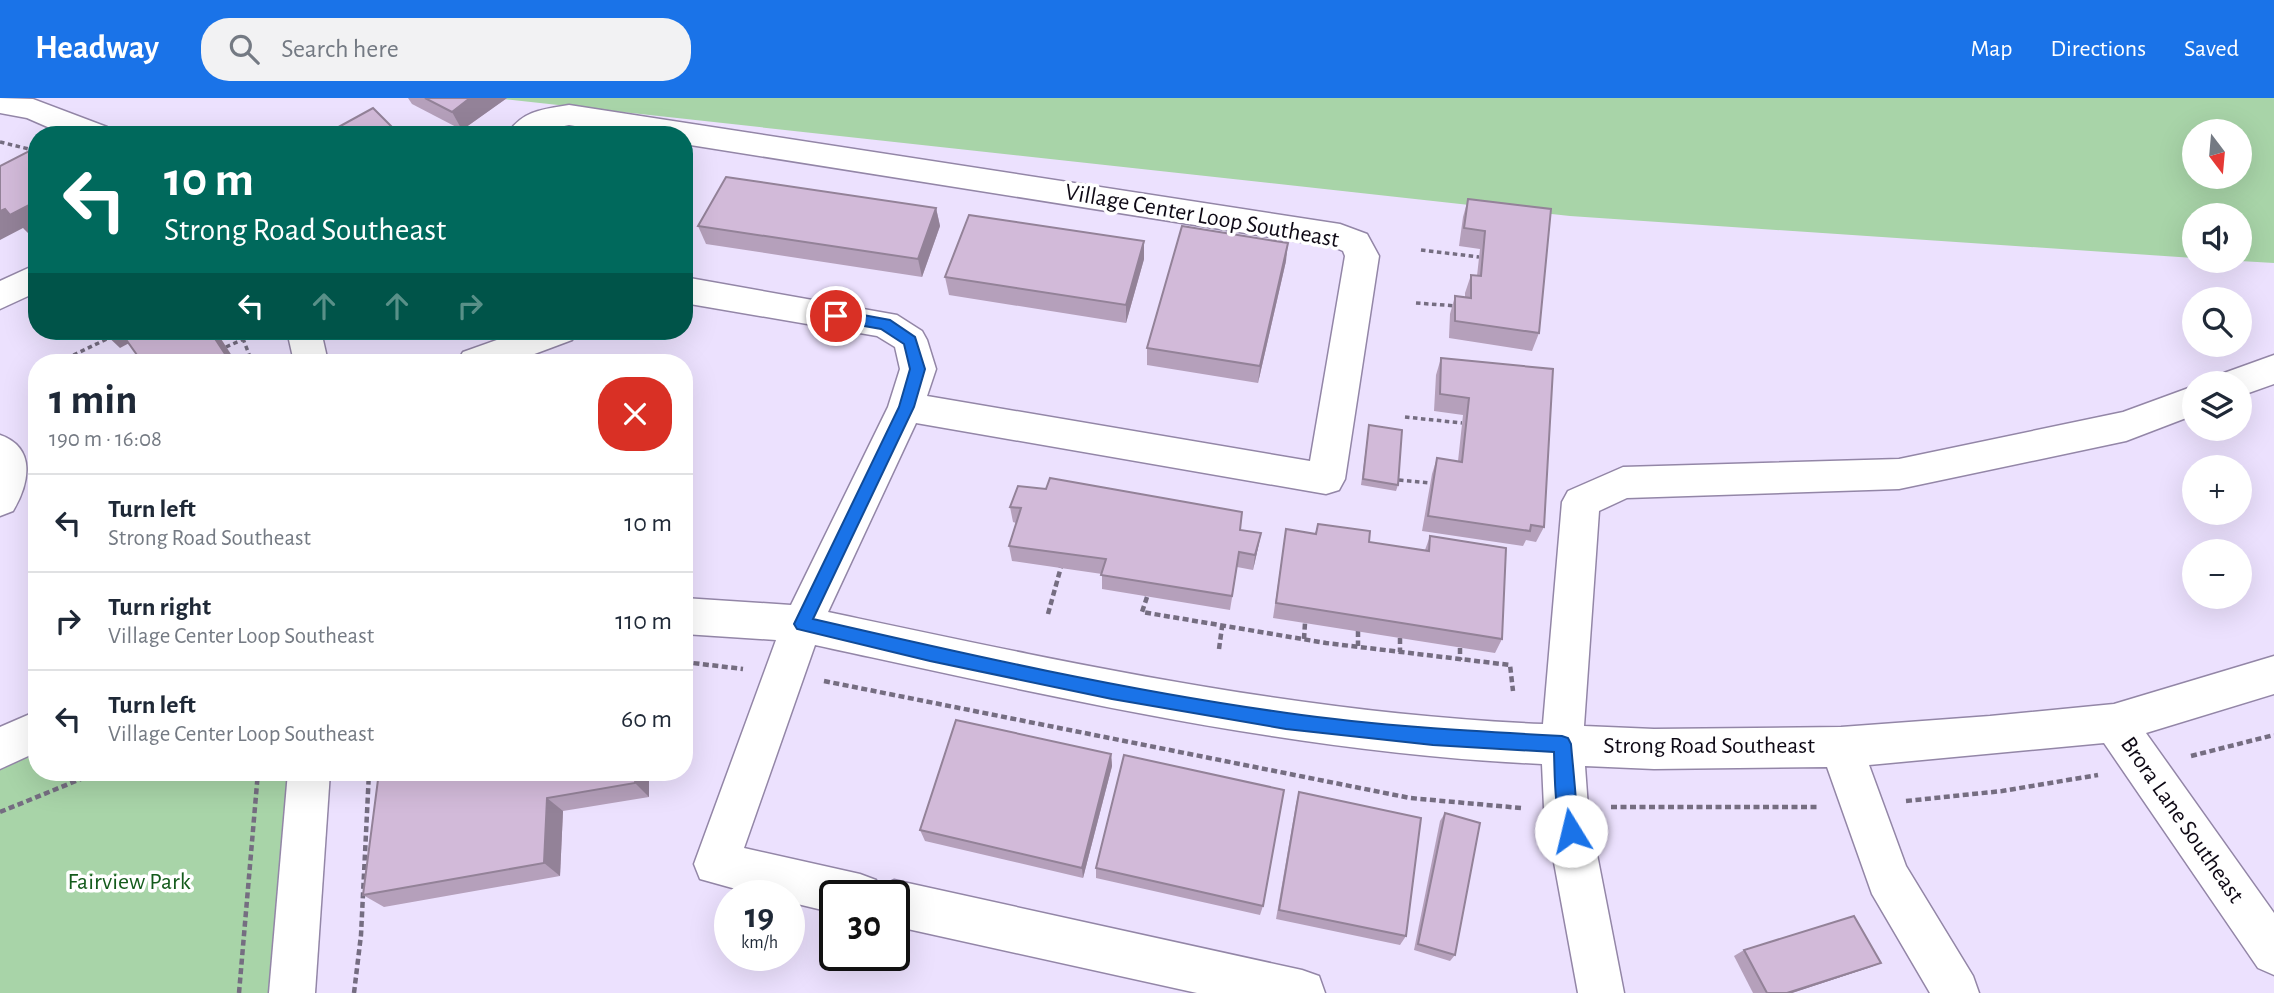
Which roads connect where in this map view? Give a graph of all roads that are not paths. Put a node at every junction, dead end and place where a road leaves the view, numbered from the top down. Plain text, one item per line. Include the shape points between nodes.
1 (0, 103) edge
2 (74, 126) edge
3 (530, 126) edge
4 (639, 126) edge
5 (693, 134) edge
6 (28, 280) edge
7 (693, 292) edge
8 (0, 296) edge
9 (535, 340) edge
10 (497, 354) edge
11 (2270, 357) edge
12 (2252, 371) edge
13 (2182, 405) edge
14 (906, 407) junction
15 (0, 450) edge
16 (0, 500) edge
17 (693, 617) edge
18 (802, 624) junction
19 (2274, 675) edge
20 (2114, 723) junction
21 (28, 735) edge
22 (1562, 744) junction
23 (1841, 747) junction
24 (0, 749) edge
25 (308, 781) edge
26 (819, 887) edge
27 (910, 907) edge
28 (2274, 952) edge
29 (292, 993) edge
30 (1302, 993) edge
31 (1601, 993) edge
32 (1956, 993) edge

1 - 2 street via 33,109
3 - 4 street, Village Center Loop Southeast via 569,115
5 - 14 street, Village Center Loop Southeast via 1340,236 1355,243 1362,256 1326,479
6 - 8 street
7 - 14 street via 885,324 910,341 918,369
9 - 10 street
11 - 12 street
13 - 22 street via 2126,426 1899,474 1623,483 1581,502
14 - 18 street
15 - 16 street via 9,461 7,488
17 - 18 street, Strong Road Southeast
18 - 22 street, Strong Road Southeast via 1112,691 1286,721 1445,738
18 - 26 street via 716,864
19 - 20 street, Strong Road Southeast
20 - 23 street, Strong Road Southeast
20 - 28 street, Brora Lane Southeast
21 - 24 street
22 - 23 street, Strong Road Southeast via 1654,749
22 - 31 street via 1566,808
23 - 32 street via 1888,878
25 - 29 street
27 - 30 street

